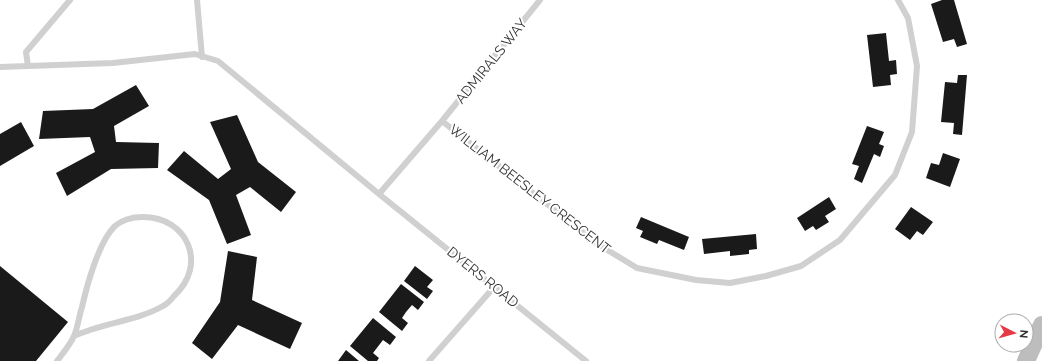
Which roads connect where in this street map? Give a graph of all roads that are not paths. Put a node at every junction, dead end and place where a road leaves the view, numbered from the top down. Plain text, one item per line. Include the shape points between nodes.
1 (70, 0) edge
2 (197, 0) edge
3 (540, 0) edge
4 (898, 0) edge
5 (202, 56) junction
6 (28, 66) junction
7 (0, 67) edge
8 (442, 121) junction
9 (379, 194) junction
10 (495, 286) junction
11 (1042, 325) edge
12 (74, 336) junction
13 (57, 361) edge
14 (429, 361) edge
15 (586, 361) edge
16 (1026, 361) edge

1 - 6 lane via 26,52
2 - 5 lane
3 - 8 lane, ADMIRALS WAY
4 - 8 lane, WILLIAM BEESLEY CRESCENT via 908,18 917,66 912,132 895,175 840,240 801,266 766,276 730,282 696,280 637,268 596,243
5 - 6 lane, DYERS ROAD via 195,54 113,64
5 - 9 lane, DYERS ROAD via 218,61
6 - 7 lane, DYERS ROAD
8 - 9 lane, ADMIRALS WAY
9 - 10 lane, DYERS ROAD
10 - 14 lane
10 - 15 lane, DYERS ROAD
11 - 16 main road
12 - 12 lane via 91,328 122,321 164,306 185,287 191,272 191,252 183,236 168,221 134,217 116,225 105,237
12 - 13 lane

